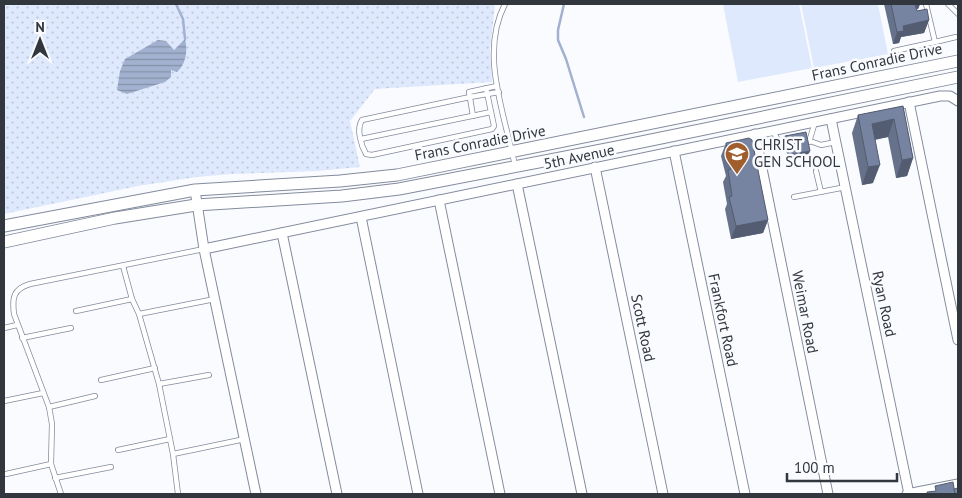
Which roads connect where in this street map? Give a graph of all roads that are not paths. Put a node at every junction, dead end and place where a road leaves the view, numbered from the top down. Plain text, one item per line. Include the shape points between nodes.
1 (505, 4) edge
2 (926, 4) edge
3 (948, 4) edge
4 (958, 14) edge
5 (956, 37) dead end
6 (935, 42) junction
7 (894, 51) dead end
8 (958, 61) edge
9 (958, 77) edge
10 (497, 86) junction
11 (486, 88) junction
12 (498, 92) junction
13 (488, 94) junction
14 (470, 97) junction
15 (909, 102) junction
16 (958, 102) edge
17 (491, 112) junction
18 (473, 116) junction
19 (831, 119) junction
20 (815, 122) junction
21 (773, 131) junction
22 (756, 134) junction
23 (361, 139) junction
24 (836, 142) junction
25 (785, 146) edge
26 (674, 151) junction
27 (513, 152) junction
28 (515, 166) junction
29 (596, 167) junction
30 (816, 171) dead end
31 (517, 184) junction
32 (846, 187) junction
33 (194, 190) junction
34 (821, 192) junction
35 (794, 197) dead end
36 (439, 200) junction
37 (196, 205) junction
38 (361, 217) junction
39 (4, 226) edge
40 (282, 233) junction
41 (4, 242) edge
42 (204, 249) junction
43 (123, 266) junction
44 (132, 299) junction
45 (215, 299) junction
46 (76, 311) dead end
47 (138, 314) junction
48 (17, 325) junction
49 (4, 328) edge
50 (71, 328) dead end
51 (22, 338) junction
52 (958, 340) edge
53 (155, 368) junction
54 (209, 374) dead end
55 (101, 380) dead end
56 (159, 384) junction
57 (44, 393) junction
58 (95, 396) dead end
59 (4, 401) edge
60 (49, 407) junction
61 (170, 439) junction
62 (244, 439) junction
63 (118, 450) dead end
64 (173, 454) junction
65 (50, 464) junction
66 (111, 467) dead end
67 (6, 474) dead end
68 (55, 478) junction
69 (958, 484) edge
70 (62, 494) edge
71 (178, 494) edge
72 (256, 494) edge
73 (337, 494) edge
74 (418, 494) edge
75 (500, 494) edge
76 (582, 494) edge
77 (663, 494) edge
78 (745, 494) edge
79 (828, 494) edge
80 (908, 494) edge

1 - 10 lane via 495,31 493,49
2 - 6 lane
3 - 4 lane
5 - 6 lane
6 - 7 lane
8 - 27 main road, Frans Conradie Drive
9 - 28 main road, Frans Conradie Drive
10 - 11 lane
10 - 12 lane
11 - 13 lane
11 - 14 lane via 469,92
12 - 13 lane
12 - 27 lane
13 - 14 lane
13 - 17 lane
14 - 18 lane
14 - 23 lane via 362,120
15 - 16 street, 5th Avenue via 946,96
15 - 19 street, 5th Avenue
15 - 52 street
17 - 18 lane
17 - 23 lane via 492,129 439,141 370,155 364,151
18 - 23 lane
19 - 20 street, 5th Avenue
19 - 24 street, Ryan Road
20 - 21 street, 5th Avenue
20 - 24 lane via 808,142 821,145
21 - 22 street, 5th Avenue
21 - 25 lane via 780,144
22 - 26 street, 5th Avenue
22 - 79 street, Weimar Road
24 - 32 street, Ryan Road
26 - 29 street, 5th Avenue
26 - 78 street, Frankfort Road
27 - 28 lane
27 - 33 main road, Frans Conradie Drive via 397,175
28 - 37 main road, Frans Conradie Drive via 400,189
29 - 31 street, 5th Avenue
29 - 77 street, Scott Road
30 - 34 lane
31 - 36 street, 5th Avenue
31 - 76 street
32 - 34 lane
32 - 80 street, Ryan Road
33 - 37 street
33 - 39 main road, Frans Conradie Drive
34 - 35 lane
36 - 38 street, 5th Avenue
36 - 75 street
37 - 41 main road, Frans Conradie Drive via 115,218
37 - 42 street
38 - 40 street, 5th Avenue
38 - 74 street
40 - 42 street, 5th Avenue
40 - 73 street
42 - 43 lane
42 - 45 street
43 - 44 lane
43 - 48 lane via 24,286 17,291 12,304
44 - 46 lane
44 - 47 lane
45 - 47 lane
45 - 62 street
47 - 53 lane
48 - 49 lane
48 - 51 lane
50 - 51 lane
51 - 57 lane
53 - 55 lane
53 - 56 lane
54 - 56 lane
56 - 61 lane
57 - 59 lane
57 - 60 lane
58 - 60 lane
60 - 65 lane via 52,424
61 - 63 lane
61 - 64 lane
62 - 64 lane
62 - 72 street
64 - 71 lane
65 - 67 lane
65 - 68 lane
66 - 68 lane
68 - 70 lane
69 - 80 street

